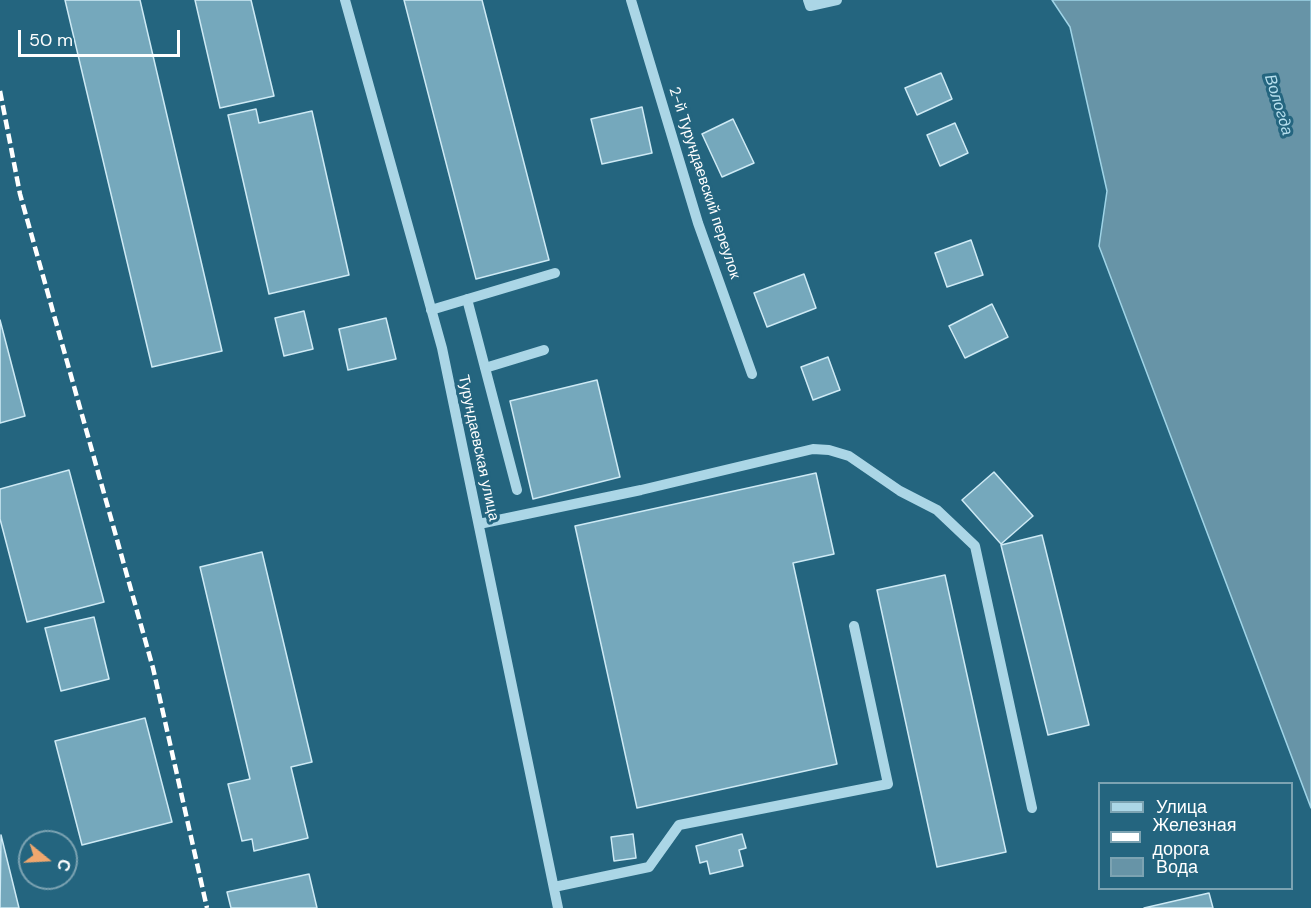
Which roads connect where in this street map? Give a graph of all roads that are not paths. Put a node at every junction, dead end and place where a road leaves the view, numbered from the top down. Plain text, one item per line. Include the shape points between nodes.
1 (345, 0) edge
2 (631, 0) edge
3 (808, 0) edge
4 (837, 0) edge
5 (555, 273) dead end
6 (466, 299) junction
7 (431, 310) junction
8 (544, 351) dead end
9 (485, 368) junction
10 (752, 374) dead end
11 (517, 490) dead end
12 (479, 524) junction
13 (854, 626) dead end
14 (1032, 808) dead end
15 (554, 887) junction
16 (558, 908) edge

1 - 7 street, Турундаевская улица
2 - 10 street, 2-й Турундаевский переулок via 698,223
3 - 4 street via 810,6
5 - 6 street
6 - 7 street
6 - 9 street
7 - 12 street, Турундаевская улица
8 - 9 street
9 - 11 street
12 - 14 street via 813,449 849,456 900,491 937,510 975,546
12 - 15 street, Турундаевская улица
13 - 15 street via 888,784 679,825 649,867
15 - 16 street, Турундаевская улица

